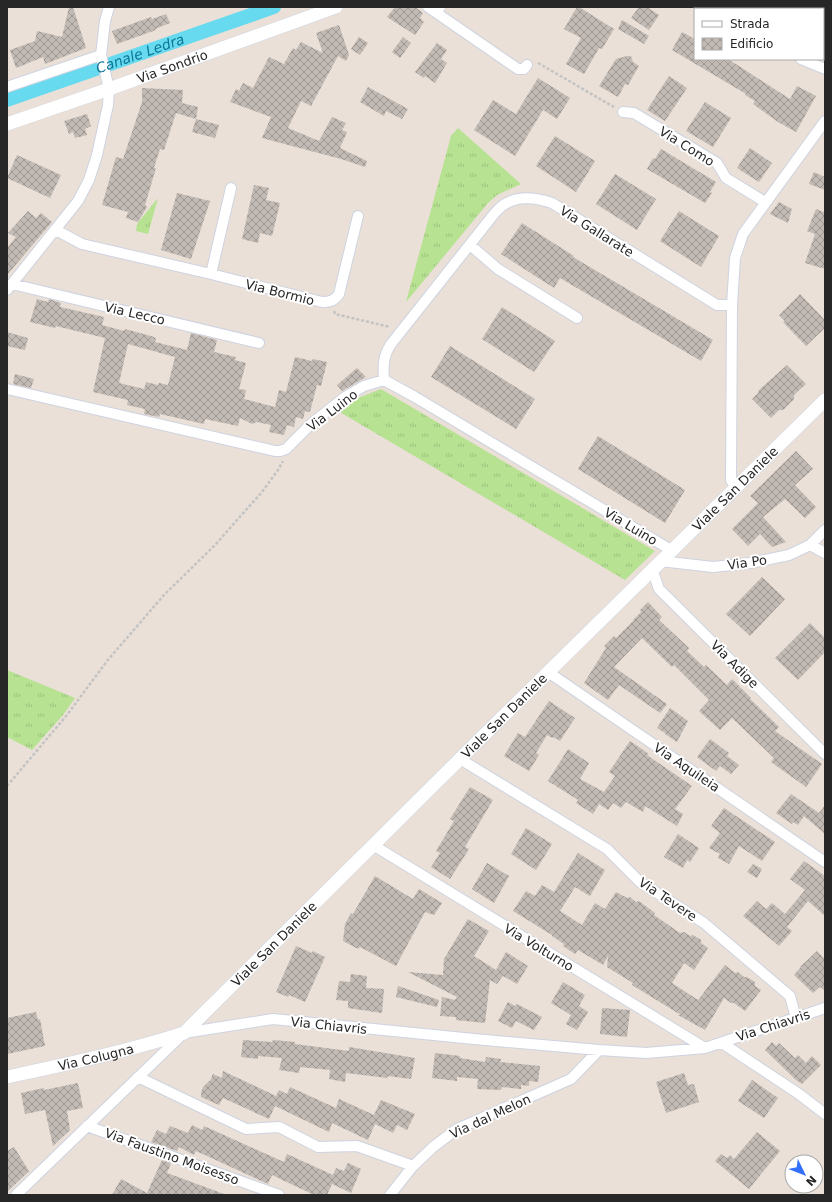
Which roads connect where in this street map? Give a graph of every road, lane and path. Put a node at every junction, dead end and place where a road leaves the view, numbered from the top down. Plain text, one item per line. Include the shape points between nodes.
1 (109, 7) edge
2 (336, 7) edge
3 (428, 7) edge
4 (441, 10) edge
5 (102, 57) junction
6 (803, 60) edge
7 (527, 65) joint
8 (825, 69) edge
9 (108, 86) junction
10 (7, 87) edge
11 (623, 112) joint
12 (825, 120) edge
13 (7, 124) edge
14 (231, 188) dead end
15 (765, 202) junction
16 (358, 216) dead end
17 (56, 230) junction
18 (470, 245) junction
19 (211, 274) junction
20 (10, 287) edge
21 (329, 302) junction
22 (732, 305) junction
23 (577, 318) dead end
24 (402, 330) junction
25 (259, 343) dead end
26 (384, 380) junction
27 (7, 388) edge
28 (825, 400) edge
29 (293, 443) junction
30 (736, 487) junction
31 (825, 530) edge
32 (810, 545) junction
33 (672, 550) junction
34 (825, 553) edge
35 (656, 565) junction
36 (548, 672) junction
37 (825, 754) edge
38 (460, 759) junction
39 (7, 786) edge
40 (373, 845) junction
41 (825, 862) edge
42 (825, 1008) edge
43 (796, 1018) junction
44 (184, 1033) junction
45 (722, 1042) junction
46 (705, 1048) junction
47 (599, 1050) junction
48 (7, 1076) edge
49 (138, 1076) junction
50 (825, 1114) edge
51 (87, 1126) junction
52 (413, 1166) junction
53 (16, 1195) edge
54 (279, 1195) edge
55 (390, 1195) edge

1 - 5 street via 105,21
2 - 9 street, Via Sondrio
3 - 4 street
4 - 7 street via 518,69 524,69
5 - 9 street, Via Lecco
5 - 10 street
6 - 8 street
7 - 11 path via 538,63
9 - 13 street, Via Sondrio
9 - 17 street, Via Lecco via 108,105 103,132 89,180 78,201
11 - 15 street, Via Como via 634,113 717,163 726,178
12 - 15 street
14 - 19 street
15 - 22 street via 743,234 735,258
16 - 21 street, Via Bormio via 339,294 335,300
17 - 19 street, Via Bormio via 82,244
17 - 20 street, Via Lecco
18 - 22 street, Via Gallarate via 505,204 523,199 540,199 552,203 717,305
18 - 23 street via 498,269
18 - 24 street, Via Gallarate
19 - 21 street, Via Bormio
20 - 25 street, Via Lecco
21 - 24 path via 335,314
22 - 30 street via 731,480
24 - 26 street, Via Gallarate via 386,352 383,361
26 - 29 street, Via Luino via 364,386 345,397 310,425
26 - 33 street, Via Luino
27 - 29 street, Via Luino via 275,451 286,449
28 - 30 street, Viale San Daniele
29 - 39 path via 262,492 215,545 164,595 107,661 67,715
30 - 33 street, Viale San Daniele
31 - 32 street, Via Po
32 - 34 street
32 - 35 street, Via Po via 788,555 750,563 713,567
33 - 35 street, Viale San Daniele
35 - 36 street, Viale San Daniele
35 - 37 street, Via Adige via 659,589
36 - 38 street, Viale San Daniele
36 - 41 street, Via Aquileia
38 - 40 street, Viale San Daniele
38 - 43 street, Via Tevere via 608,849 640,882 704,923 790,996
40 - 44 street, Viale San Daniele
40 - 46 street, Via Volturno
42 - 43 street, Via Chiavris
43 - 45 street, Via Chiavris
44 - 47 street, Via Chiavris via 273,1020
44 - 48 street, Via Colugna via 110,1055
44 - 49 street, Via Faustino Moisesso
45 - 46 street, Via Chiavris
45 - 50 street
46 - 47 street, Via Chiavris via 646,1053
47 - 52 street, Via dal Melon via 571,1079 457,1129
49 - 51 street, Via Faustino Moisesso
49 - 52 street via 246,1129 279,1127 318,1147 357,1146
51 - 53 street, Via Faustino Moisesso
51 - 54 street, Via Faustino Moisesso
52 - 55 street, Via dal Melon

